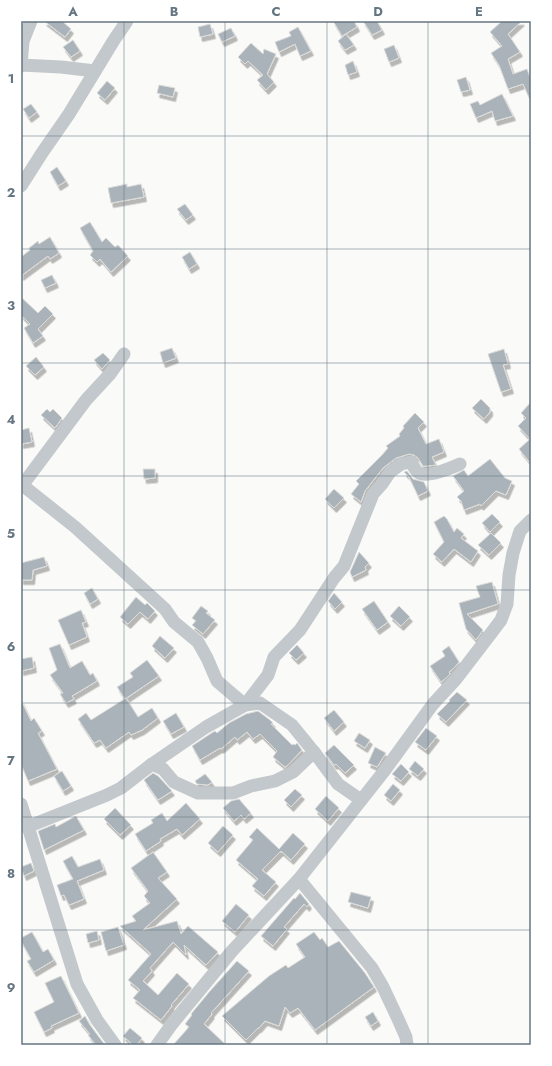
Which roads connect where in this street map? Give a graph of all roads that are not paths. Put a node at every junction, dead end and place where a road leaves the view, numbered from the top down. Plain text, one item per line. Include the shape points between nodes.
1 (31, 21) edge
2 (127, 21) edge
3 (21, 65) edge
4 (95, 71) junction
5 (21, 186) edge
6 (124, 354) dead end
7 (460, 464) dead end
8 (22, 486) edge
9 (531, 520) edge
10 (245, 705) junction
11 (314, 752) junction
12 (152, 764) junction
13 (361, 800) junction
14 (21, 804) edge
15 (27, 827) junction
16 (299, 879) junction
17 (115, 1045) edge
18 (157, 1045) edge
19 (408, 1045) edge

1 - 3 street via 23,41
2 - 4 street
3 - 4 street
4 - 5 street
6 - 8 street
7 - 10 street via 424,474 417,472 411,462 401,464 390,472 373,494 344,566 300,630 274,657 268,675
8 - 10 street via 75,527 153,596 174,622 198,642 217,681
9 - 13 street via 520,531 513,553 507,604 501,620 456,679 433,704
10 - 11 street via 260,703 292,725
10 - 12 street via 206,727
11 - 12 street via 293,772 275,781 233,793 198,793 174,782 163,769
11 - 13 street via 338,784
12 - 15 street via 121,788
13 - 16 street
14 - 15 street
15 - 17 street via 77,984 97,1020
16 - 18 street via 232,951
16 - 19 street via 372,968

